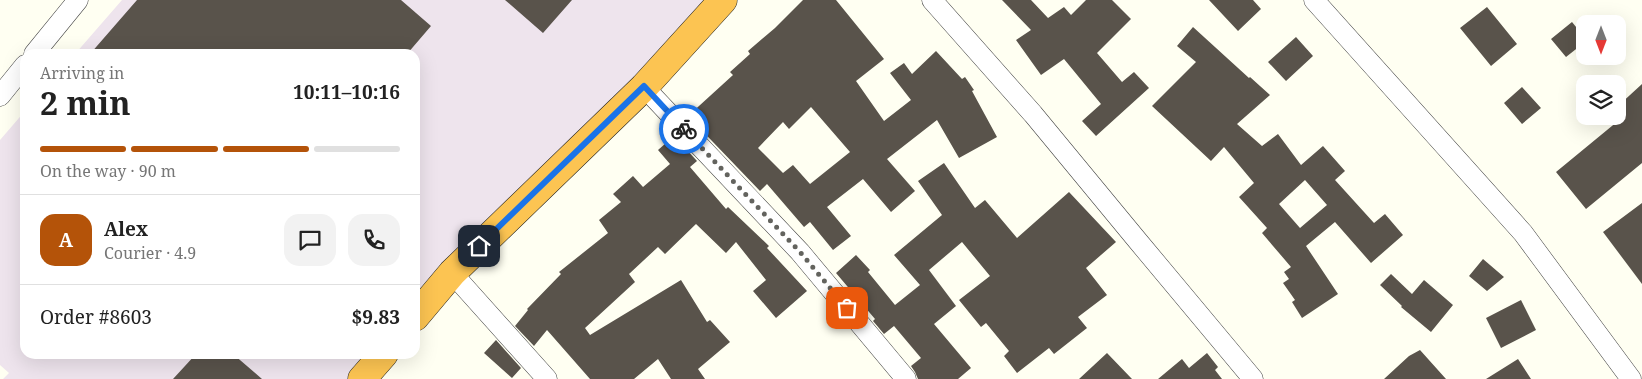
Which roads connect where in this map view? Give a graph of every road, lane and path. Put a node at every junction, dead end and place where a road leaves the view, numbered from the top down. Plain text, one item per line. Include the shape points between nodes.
1 (78, 0) edge
2 (723, 0) edge
3 (932, 0) edge
4 (1314, 0) edge
5 (38, 49) edge
6 (20, 71) edge
7 (644, 86) junction
8 (0, 96) edge
9 (452, 273) junction
10 (420, 311) edge
11 (380, 359) edge
12 (362, 379) edge
13 (546, 379) edge
14 (906, 379) edge
15 (1254, 379) edge
16 (1631, 379) edge

1 - 5 street
2 - 7 highway
3 - 15 street via 1033,114
4 - 16 street via 1523,233
6 - 8 street
7 - 9 highway
7 - 14 street via 800,252
9 - 10 highway
9 - 13 street
11 - 12 highway

